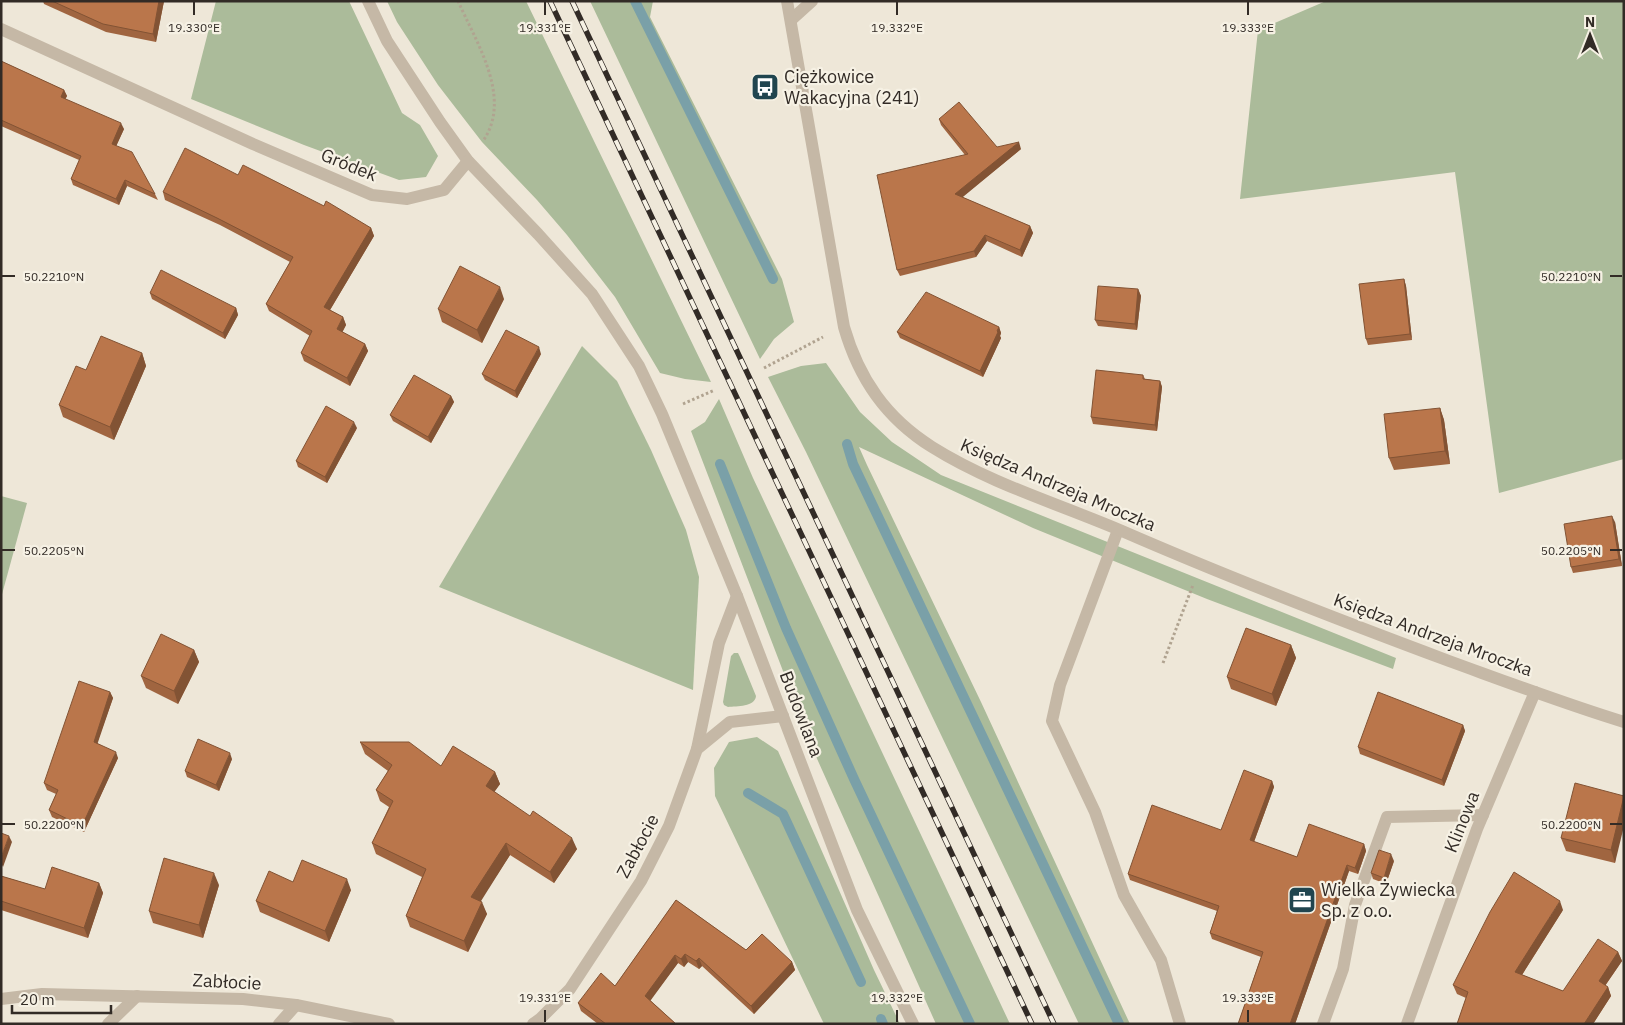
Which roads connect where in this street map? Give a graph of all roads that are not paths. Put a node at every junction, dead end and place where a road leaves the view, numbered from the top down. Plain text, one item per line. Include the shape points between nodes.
1 (368, 1) edge
2 (787, 1) edge
3 (812, 1) edge
4 (791, 20) junction
5 (1, 29) edge
6 (468, 161) junction
7 (1118, 530) junction
8 (737, 596) junction
9 (1535, 692) junction
10 (783, 716) junction
11 (1624, 722) edge
12 (697, 749) junction
13 (1483, 815) junction
14 (137, 996) junction
15 (1, 999) edge
16 (296, 1004) junction
17 (108, 1024) edge
18 (279, 1024) edge
19 (389, 1024) edge
20 (533, 1024) edge
21 (913, 1024) edge
22 (1180, 1024) edge
23 (1323, 1024) edge
24 (1407, 1024) edge

1 - 6 street via 387,41
2 - 4 street, Księdza Andrzeja Mroczka
3 - 4 street
4 - 7 street, Księdza Andrzeja Mroczka via 844,327 862,374 877,398 931,447 1003,484
5 - 6 street, Gródek via 372,195 407,199 444,190
6 - 8 street, Budowlana via 592,294 639,366
7 - 9 street, Księdza Andrzeja Mroczka via 1201,566
7 - 22 street via 1060,685 1052,721 1095,812 1124,896 1161,960
8 - 10 street, Budowlana
8 - 12 street, Zabłocie via 719,644
9 - 11 street, Księdza Andrzeja Mroczka
9 - 13 street, Klinowa
10 - 12 street via 730,722
10 - 21 street, Budowlana via 857,910
12 - 20 street, Zabłocie via 669,826 641,881 570,989
13 - 23 street via 1387,817 1355,905 1343,969
13 - 24 street, Klinowa
14 - 15 street, Zabłocie via 42,994
14 - 16 street, Zabłocie
14 - 17 street
16 - 18 street
16 - 19 street, Zabłocie

